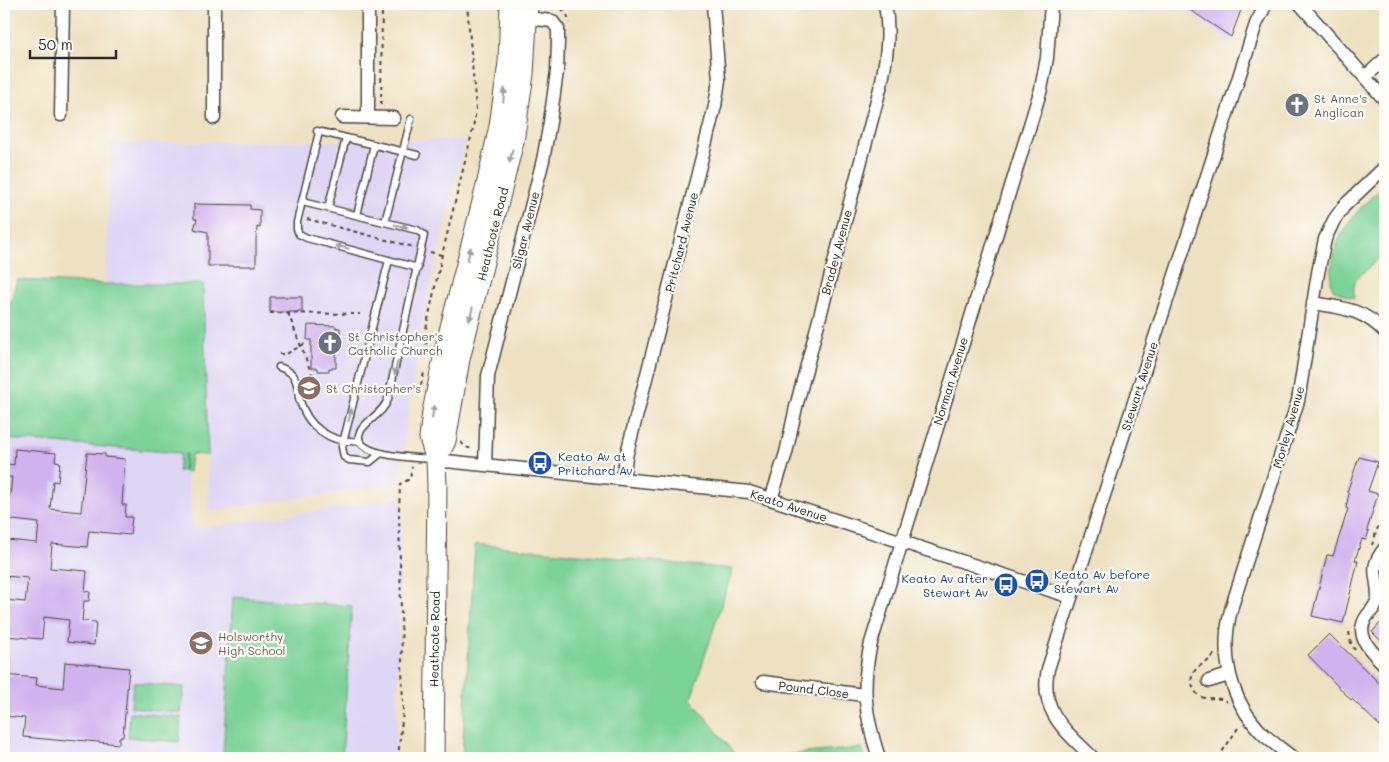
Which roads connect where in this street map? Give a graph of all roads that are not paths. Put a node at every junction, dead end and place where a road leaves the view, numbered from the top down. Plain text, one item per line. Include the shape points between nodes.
1 (63, 4) edge
2 (214, 4) edge
3 (368, 4) edge
4 (510, 4) edge
5 (714, 4) edge
6 (885, 4) edge
7 (1051, 4) edge
8 (1266, 4) edge
9 (1300, 4) edge
10 (528, 11) edge
11 (1385, 59) edge
12 (1365, 77) junction
13 (1385, 100) edge
14 (61, 115) dead end
15 (342, 117) dead end
16 (214, 118) dead end
17 (368, 118) junction
18 (388, 118) road end
19 (412, 119) dead end
20 (346, 138) junction
21 (374, 145) junction
22 (403, 152) junction
23 (417, 156) dead end
24 (1385, 167) edge
25 (302, 202) junction
26 (328, 208) junction
27 (357, 215) junction
28 (385, 222) junction
29 (389, 260) junction
30 (418, 268) junction
31 (1313, 303) junction
32 (1385, 332) edge
33 (279, 368) dead end
34 (343, 441) junction
35 (360, 441) junction
36 (381, 454) junction
37 (436, 460) junction
38 (485, 465) junction
39 (623, 479) junction
40 (771, 499) junction
41 (901, 542) junction
42 (1385, 548) edge
43 (1071, 597) junction
44 (1385, 665) edge
45 (1229, 674) junction
46 (1209, 681) dead end
47 (763, 682) dead end
48 (864, 695) junction
49 (434, 758) edge
50 (879, 758) edge
51 (1094, 758) edge
52 (1294, 758) edge

1 - 14 street
2 - 16 street
3 - 17 street
37 -> 4 main road, Heathcote Road via 429,438 435,395 498,132 508,63
5 - 39 street, Pritchard Avenue via 717,99
6 - 40 street, Bradey Avenue via 888,34 882,81 786,453
7 - 41 street, Norman Avenue via 1040,89
8 - 43 street, Stewart Avenue via 1256,24
9 - 12 street
10 -> 37 main road, Heathcote Road via 522,94 510,159 460,359 446,441
10 - 38 street, Sligar Avenue via 552,21 556,26 556,78 545,149 488,376
11 - 12 street
12 - 13 street
15 - 17 street
17 - 18 street
19 - 22 lane
20 - 21 lane
20 - 25 lane via 318,131
20 - 26 lane
21 - 22 lane
21 - 27 lane
22 - 23 lane
22 - 28 lane
24 - 31 street, Morley Avenue via 1334,220 1322,251
25 - 26 lane
29 -> 25 lane via 303,237 297,231
26 - 27 lane
27 - 28 lane
28 -> 30 lane via 420,231 425,238
29 - 30 lane
34 -> 29 lane
30 -> 35 lane via 388,400 381,412 362,429
31 - 32 street via 1354,310 1370,318
31 - 45 street, Morley Avenue via 1298,401 1228,618
33 - 34 lane via 288,371 295,379 301,402 312,424 326,436
34 - 35 lane
34 - 36 lane via 342,452 349,460 370,462
35 - 36 lane via 366,448
36 - 37 lane
37 - 38 street, Keato Avenue
37 - 49 main road, Heathcote Road
38 - 39 street, Keato Avenue
39 - 40 street, Keato Avenue via 740,491
40 - 41 street, Keato Avenue
41 - 43 street, Keato Avenue
41 - 48 street, Norman Avenue via 871,643
42 - 44 street via 1375,569 1378,597 1364,621 1362,634 1367,647
43 - 51 street, Stewart Avenue via 1048,668 1046,693 1054,718
45 - 46 street
45 - 52 street, Morley Avenue via 1248,717
47 - 48 street, Pound Close
48 - 50 street, Norman Avenue

